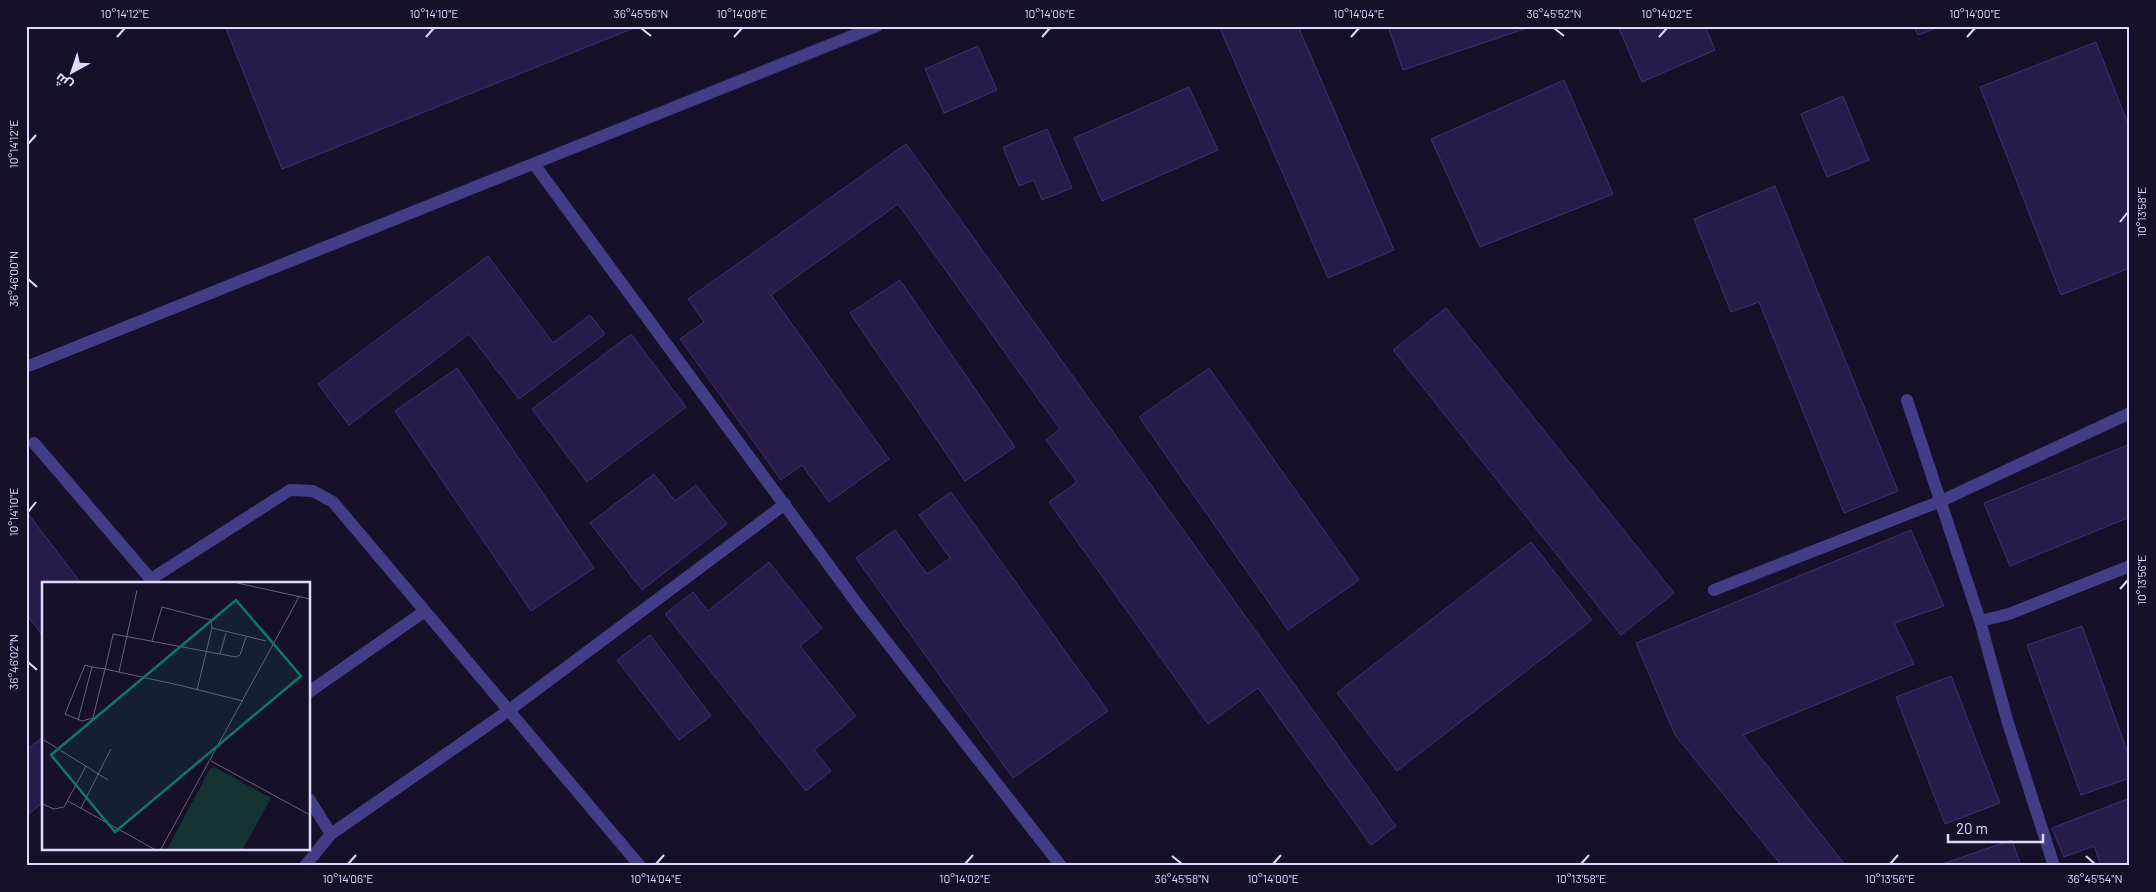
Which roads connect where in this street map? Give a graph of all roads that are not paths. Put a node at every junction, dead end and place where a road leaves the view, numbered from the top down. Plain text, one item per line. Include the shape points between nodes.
1 (877, 26) edge
2 (534, 164) junction
3 (26, 367) edge
4 (1907, 400) dead end
5 (2130, 413) edge
6 (34, 442) dead end
7 (1941, 501) junction
8 (785, 504) junction
9 (2130, 566) edge
10 (152, 581) edge
11 (1714, 590) dead end
12 (425, 612) junction
13 (1980, 621) junction
14 (310, 691) edge
15 (508, 711) junction
16 (310, 801) edge
17 (332, 834) junction
18 (305, 866) edge
19 (640, 866) edge
20 (1061, 866) edge
21 (2054, 866) edge

1 - 2 street
2 - 3 street
2 - 8 street
4 - 7 street
5 - 7 street
6 - 10 street
7 - 11 street
7 - 13 street
8 - 15 street
8 - 20 street via 861,609
9 - 13 street via 2009,614
10 - 12 street via 290,490 313,491 333,502
12 - 14 street
12 - 15 street
13 - 21 street via 2007,720
15 - 17 street
15 - 19 street
16 - 17 street
17 - 18 street

